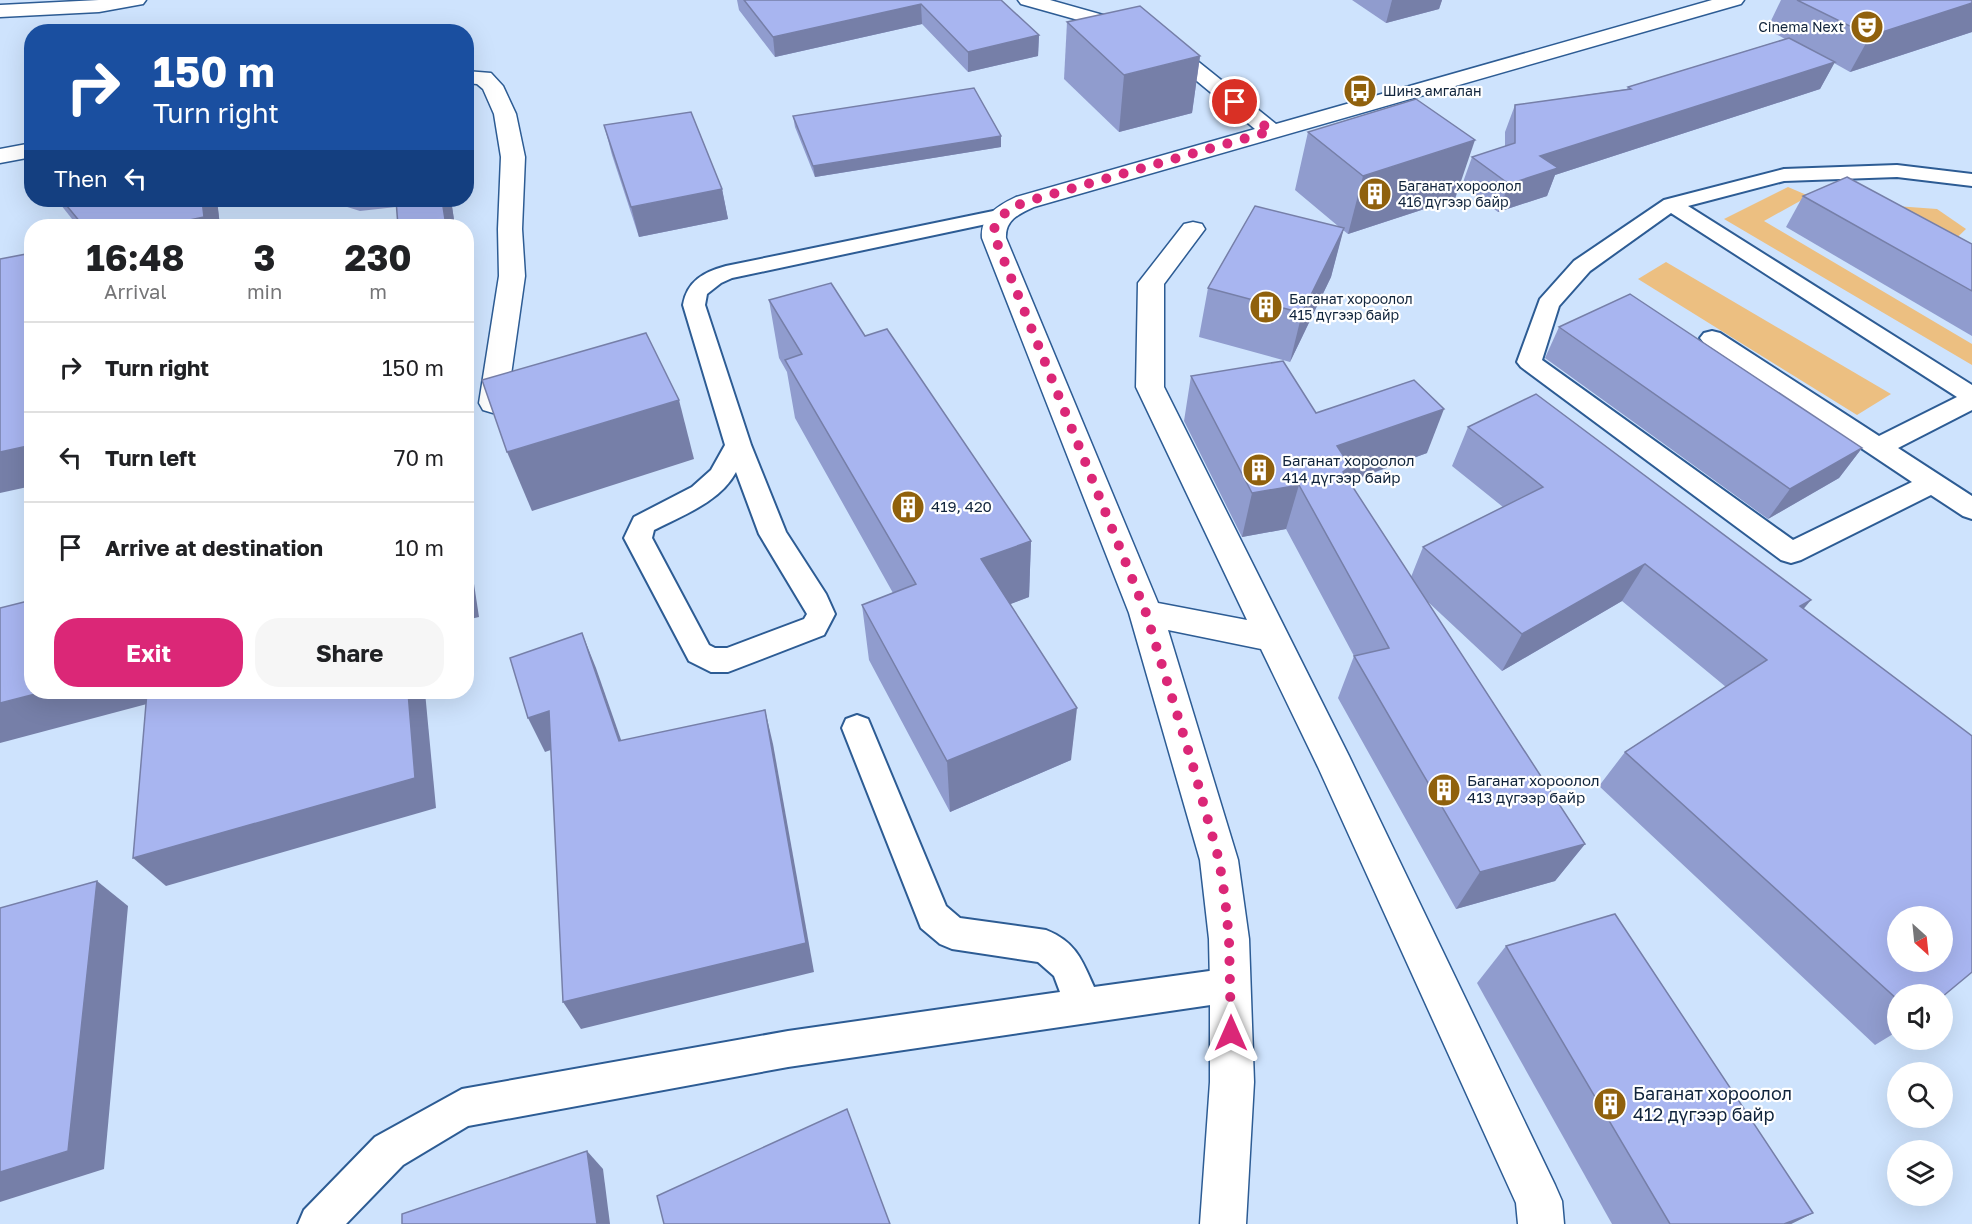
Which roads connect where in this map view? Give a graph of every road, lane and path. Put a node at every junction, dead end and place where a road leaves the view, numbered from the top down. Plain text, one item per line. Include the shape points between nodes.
1 (136, 0) edge
2 (1028, 0) edge
3 (1734, 0) edge
4 (0, 11) edge
5 (474, 77) edge
6 (1271, 131) junction
7 (24, 152) edge
8 (0, 156) edge
9 (1972, 180) edge
10 (1671, 204) junction
11 (1003, 215) junction
12 (1193, 229) dead end
13 (1712, 338) dead end
14 (1972, 398) edge
15 (493, 403) edge
16 (738, 445) junction
17 (1878, 447) junction
18 (1932, 483) junction
19 (1972, 509) edge
20 (1146, 613) junction
21 (1272, 638) junction
22 (857, 728) dead end
23 (1231, 985) junction
24 (1084, 1006) junction
25 (318, 1224) edge
26 (1223, 1224) edge
27 (1541, 1224) edge

1 - 4 street
2 - 6 street via 1153,35
3 - 6 street
5 - 15 street via 483,78 495,92 505,114 513,157 512,276
6 - 11 street via 1025,202
7 - 8 street
9 - 10 lane via 1898,171 1784,175
10 - 14 lane
10 - 18 lane via 1575,273 1548,304 1529,362 1791,553
11 - 16 lane via 744,269 703,285 696,292 694,305
11 - 20 street via 995,225 994,238
12 - 21 street via 1151,283 1150,387
13 - 17 lane
14 - 17 lane
16 - 16 lane via 721,476 700,494 643,524 638,538 699,652 711,660 728,660 814,627 821,614 773,534
17 - 18 lane
18 - 19 lane
20 - 21 street
20 - 23 street via 1219,860
21 - 27 street via 1539,1202
22 - 24 lane via 933,917 952,933 1046,947 1067,965
23 - 24 lane
23 - 26 street via 1232,1082
24 - 25 lane via 788,1048 462,1108 390,1151

